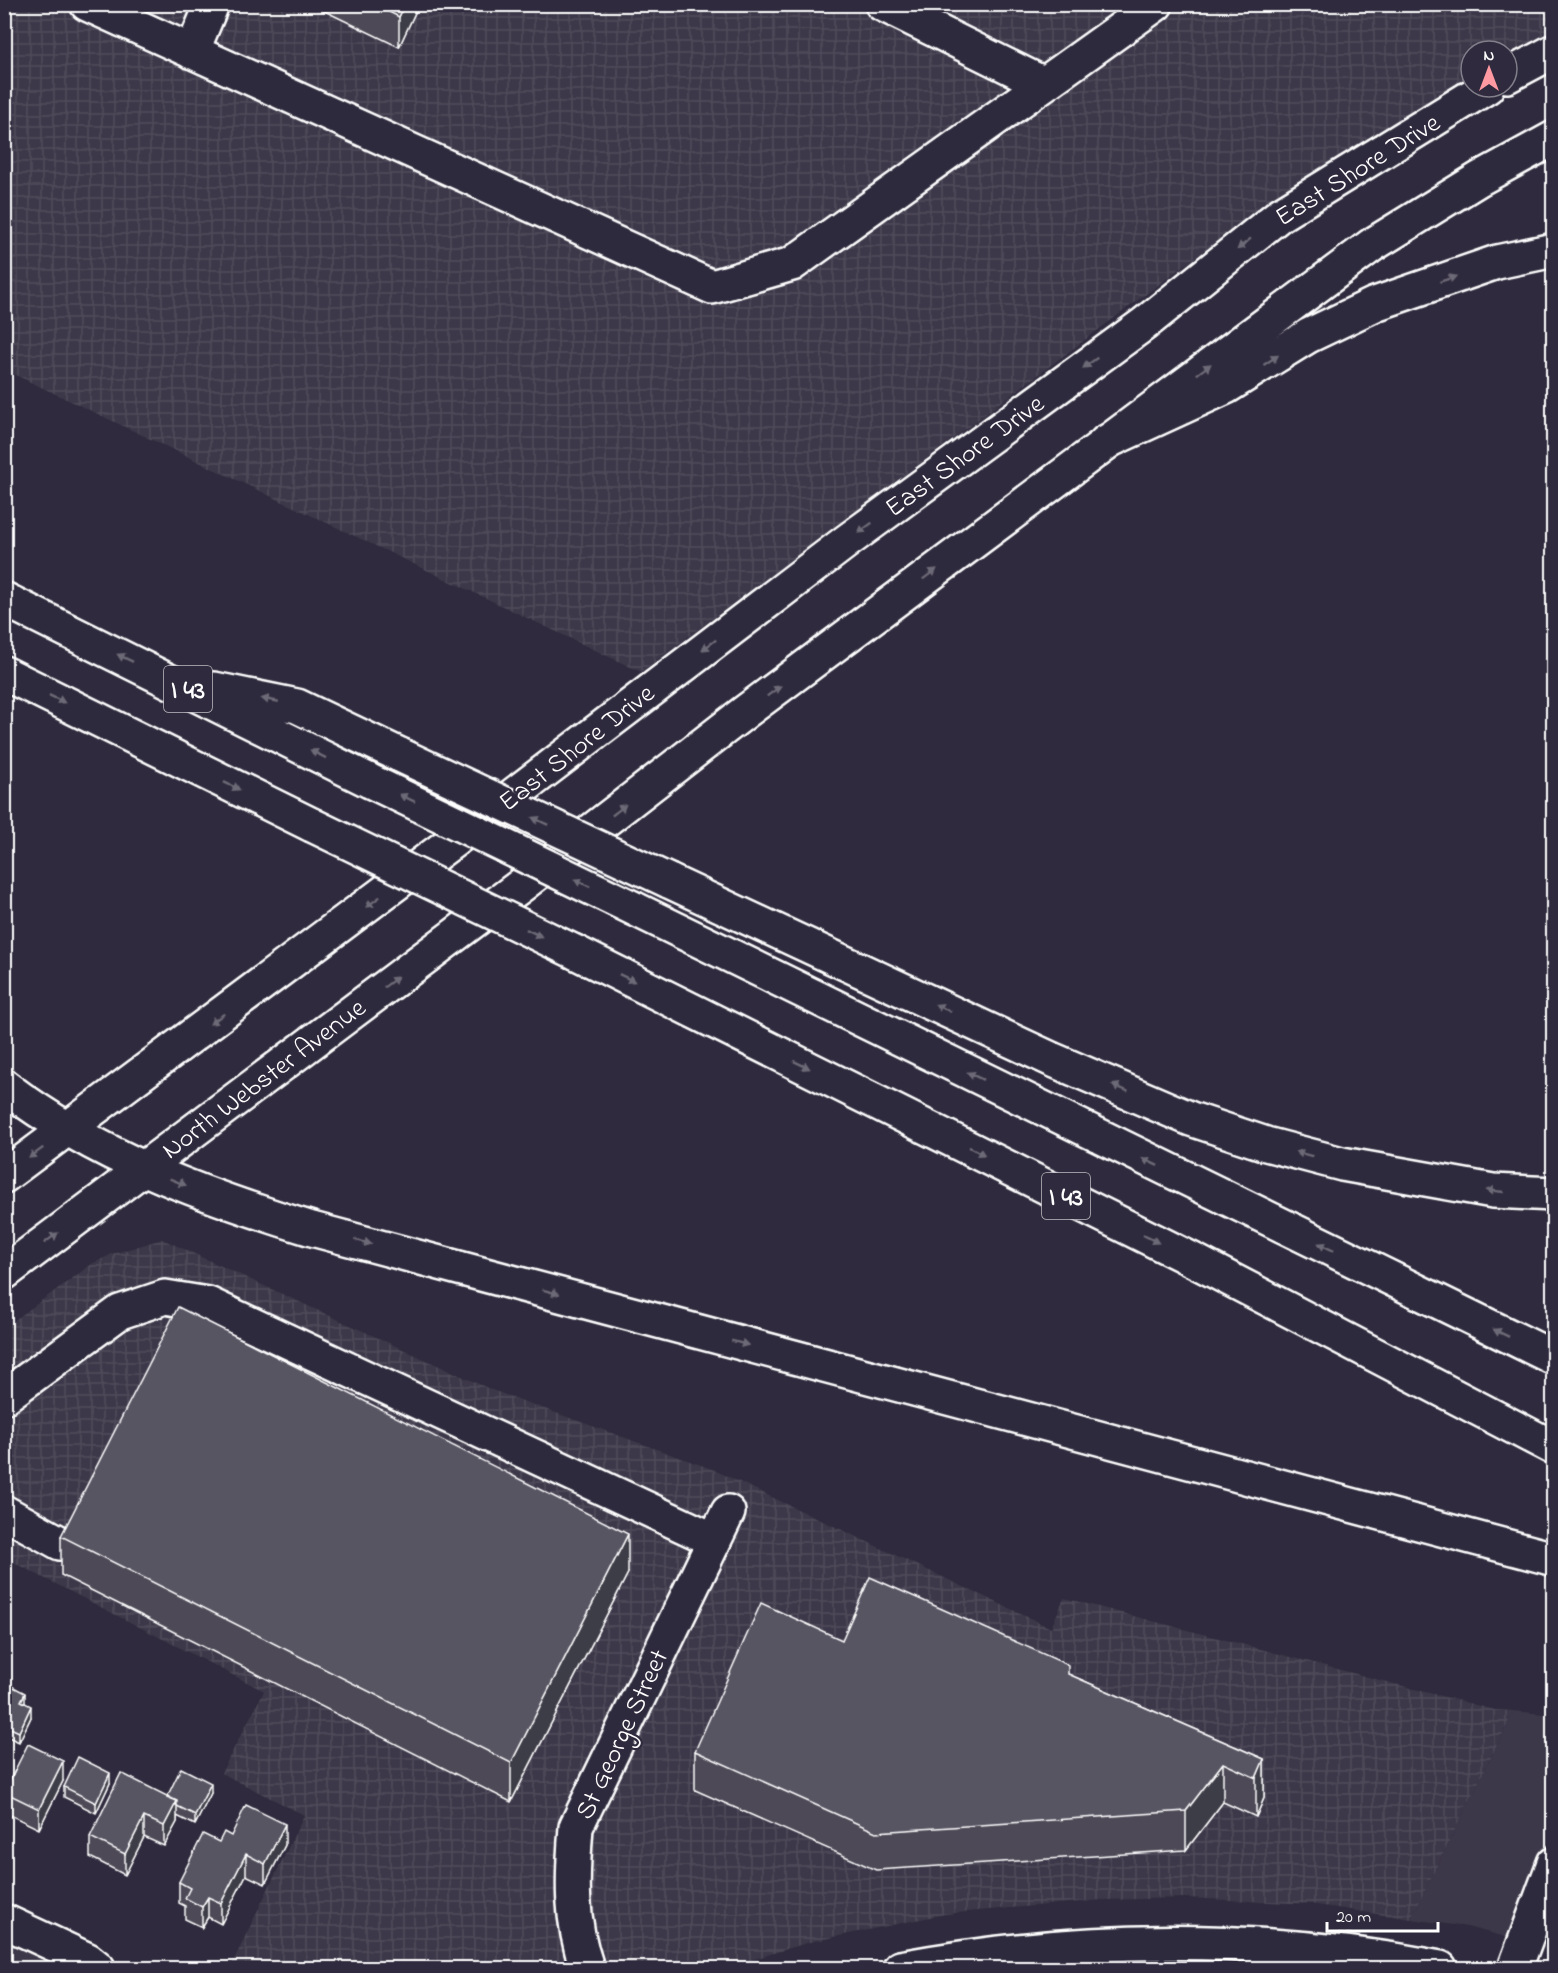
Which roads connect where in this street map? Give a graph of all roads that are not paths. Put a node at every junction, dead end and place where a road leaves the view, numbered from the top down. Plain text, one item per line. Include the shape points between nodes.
1 (87, 4) edge
2 (212, 4) edge
3 (882, 4) edge
4 (1156, 4) edge
5 (1554, 51) edge
6 (192, 52) junction
7 (1519, 70) edge
8 (1044, 84) junction
9 (1468, 99) edge
10 (1554, 138) edge
11 (1554, 250) edge
12 (1106, 442) junction
13 (4, 599) edge
14 (4, 673) edge
15 (171, 680) junction
16 (4, 1086) edge
17 (68, 1131) junction
18 (143, 1168) junction
19 (4, 1176) edge
20 (1554, 1194) edge
21 (4, 1273) edge
22 (1554, 1358) edge
23 (4, 1397) edge
24 (1554, 1448) edge
25 (4, 1512) edge
26 (60, 1544) dead end
27 (1554, 1559) edge
28 (1552, 1873) edge
29 (4, 1921) edge
30 (98, 1968) edge
31 (587, 1968) edge
32 (900, 1968) edge
33 (1440, 1968) edge
34 (1515, 1968) edge

1 - 6 main road
2 - 6 main road
3 - 8 main road
4 - 8 main road
5 - 7 main road
6 - 8 main road via 712,287 792,264
9 -> 17 main road, East Shore Drive via 1281,214 1144,324 829,555
12 -> 10 main road via 1372,245
12 -> 11 main road via 1226,387 1308,336 1375,304 1497,262
18 -> 12 main road, North Webster Avenue
15 -> 13 main road, I 43
14 -> 24 main road, I 43, bridge via 1188,1257
20 -> 15 main road, bridge via 1493,1191 1342,1164 1191,1119 1051,1059 297,706
22 -> 15 main road, I 43, bridge via 370,781
16 - 17 main road
17 - 18 main road
17 -> 19 main road
21 -> 18 main road, North Webster Avenue
18 -> 27 main road via 312,1229
23 - 31 main road, St George Street via 120,1312 165,1297 208,1304 721,1526 576,1827 571,1883 578,1940
25 - 26 main road
28 - 34 main road
29 - 30 main road
32 - 33 main road via 965,1956 1085,1944 1208,1942 1304,1948

